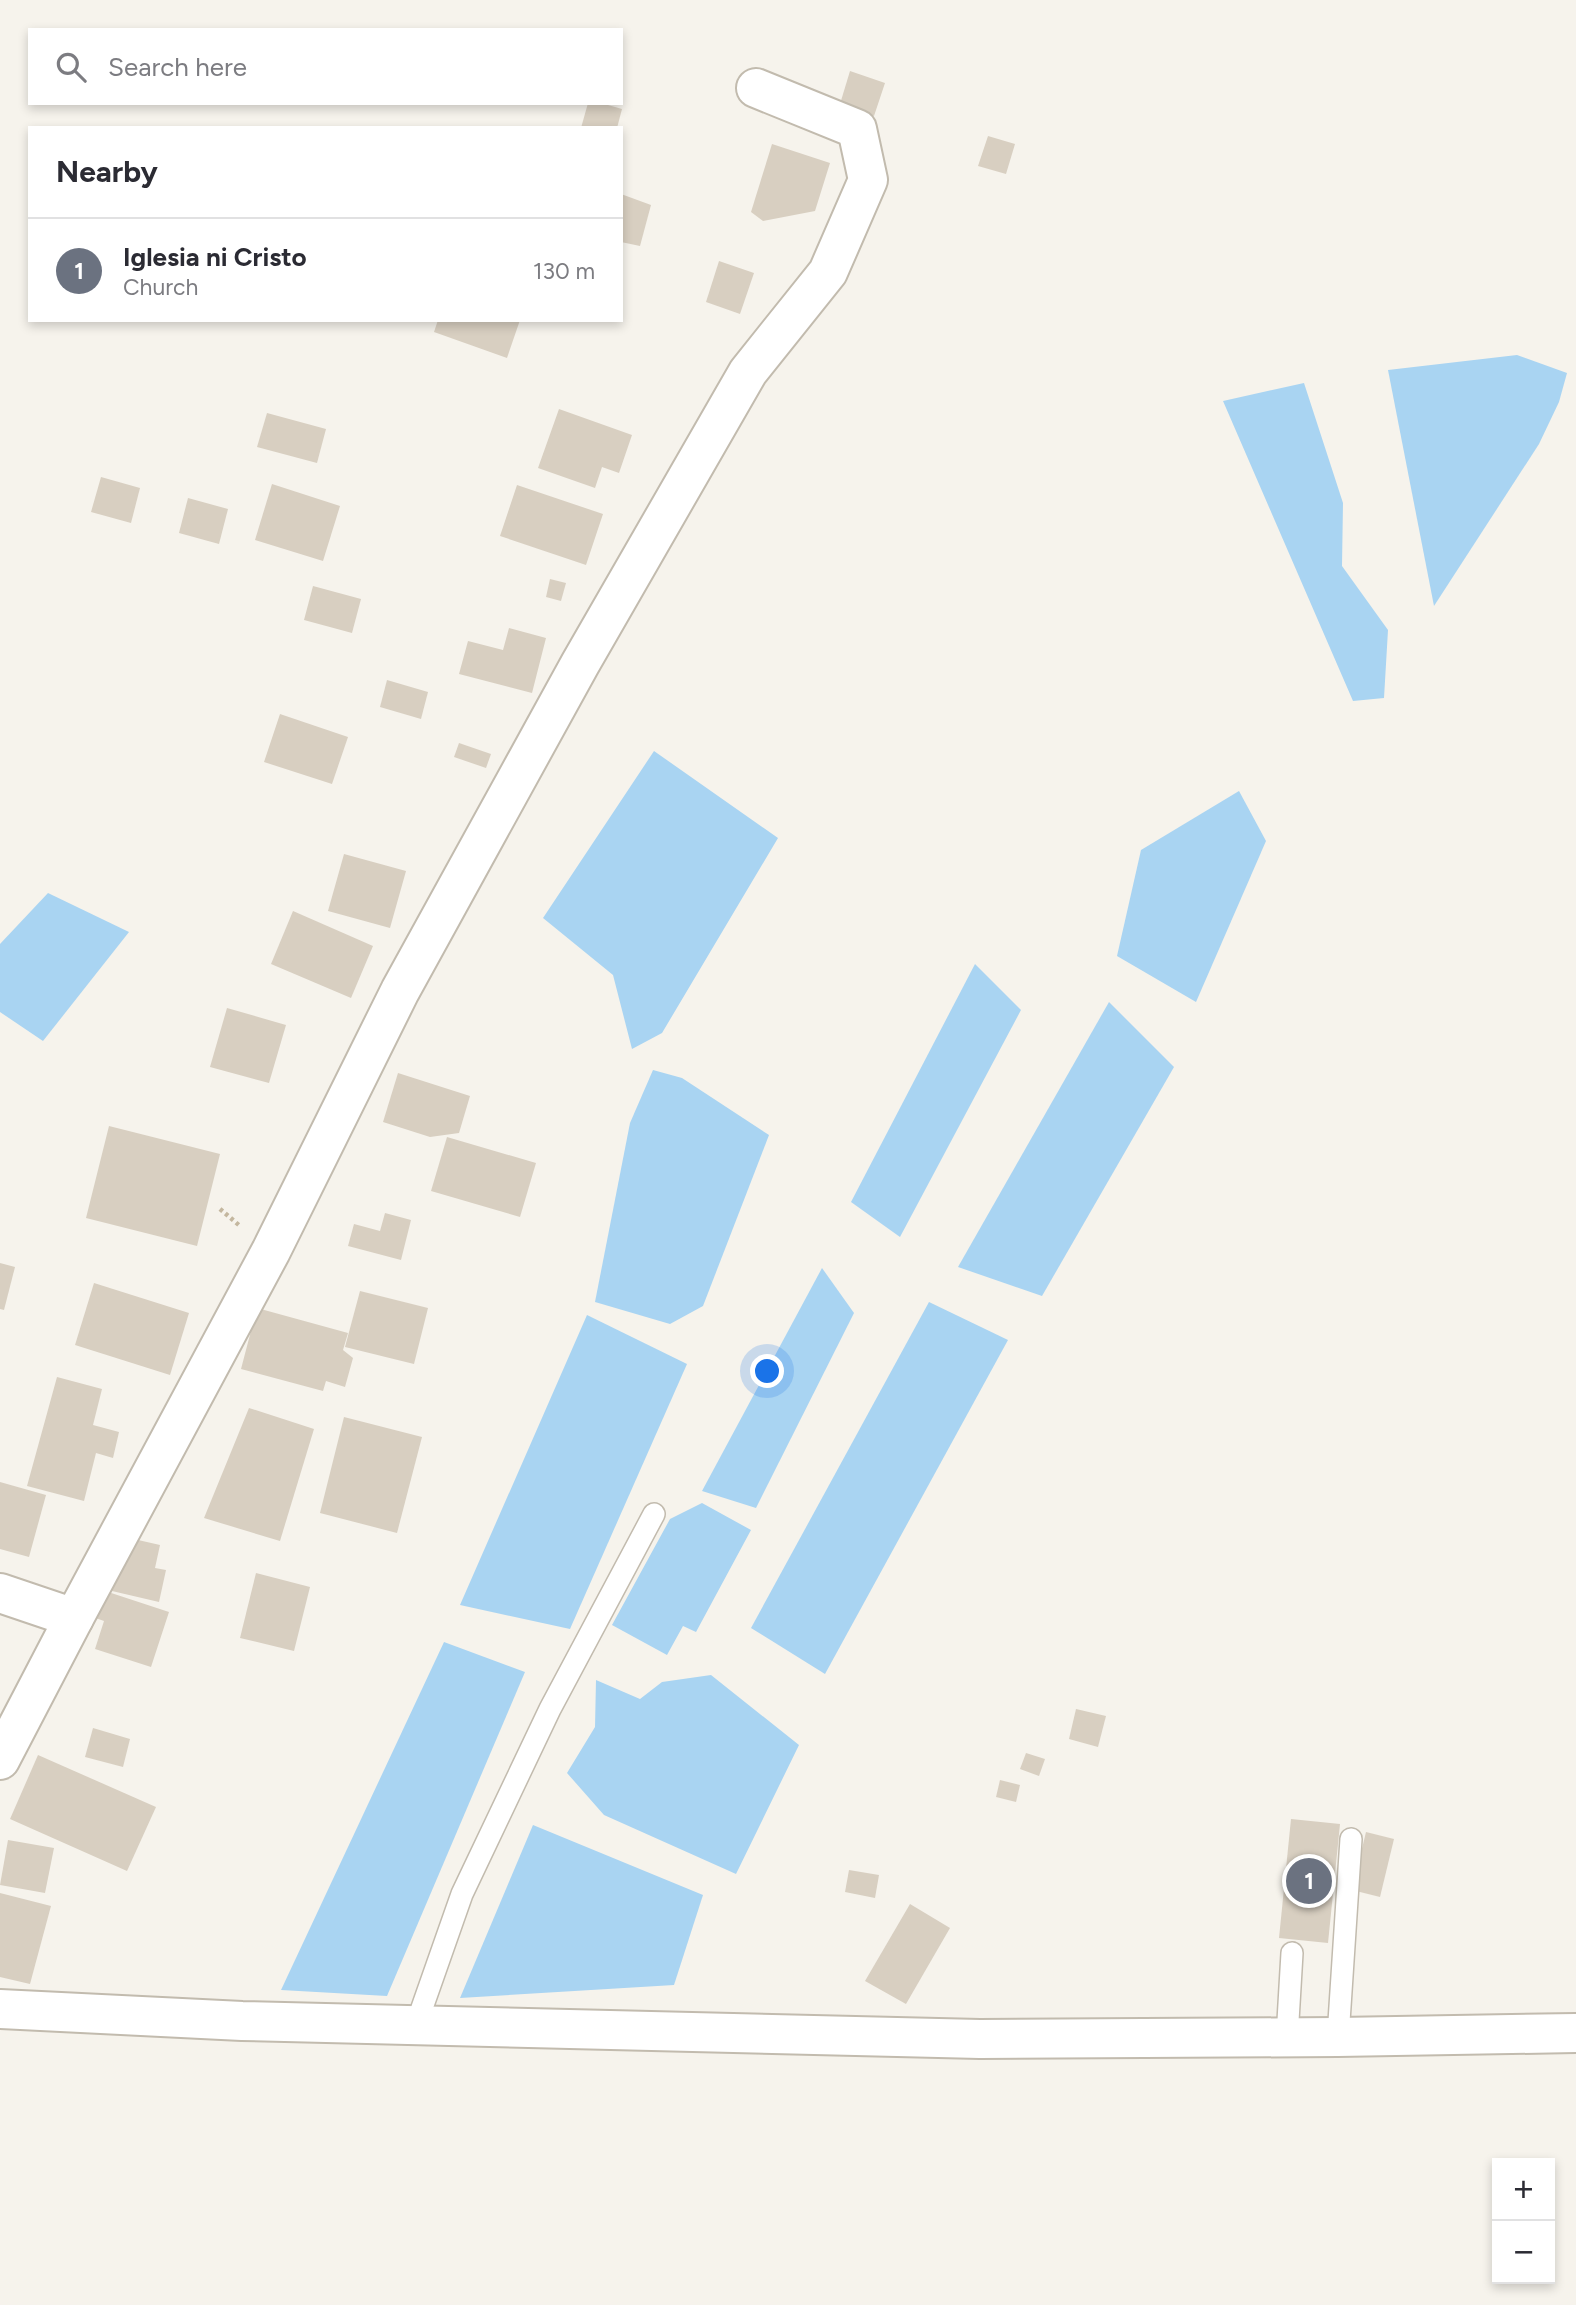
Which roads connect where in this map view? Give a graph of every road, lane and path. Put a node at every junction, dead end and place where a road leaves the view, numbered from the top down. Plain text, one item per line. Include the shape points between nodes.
1 (756, 88) dead end
2 (654, 1514) dead end
3 (0, 1593) edge
4 (74, 1618) junction
5 (0, 1760) edge
6 (1351, 1839) dead end
7 (1292, 1953) dead end
8 (0, 2009) edge
9 (416, 2025) junction
10 (1576, 2033) edge
11 (1338, 2037) junction
12 (1287, 2038) junction

1 - 4 street via 857,129 868,180 828,272 748,372 580,664 400,991 271,1251
2 - 9 lane via 550,1709 462,1894
3 - 4 street
4 - 5 street
6 - 11 lane
7 - 12 lane
8 - 9 street
9 - 12 street via 980,2039
10 - 11 street
11 - 12 street

